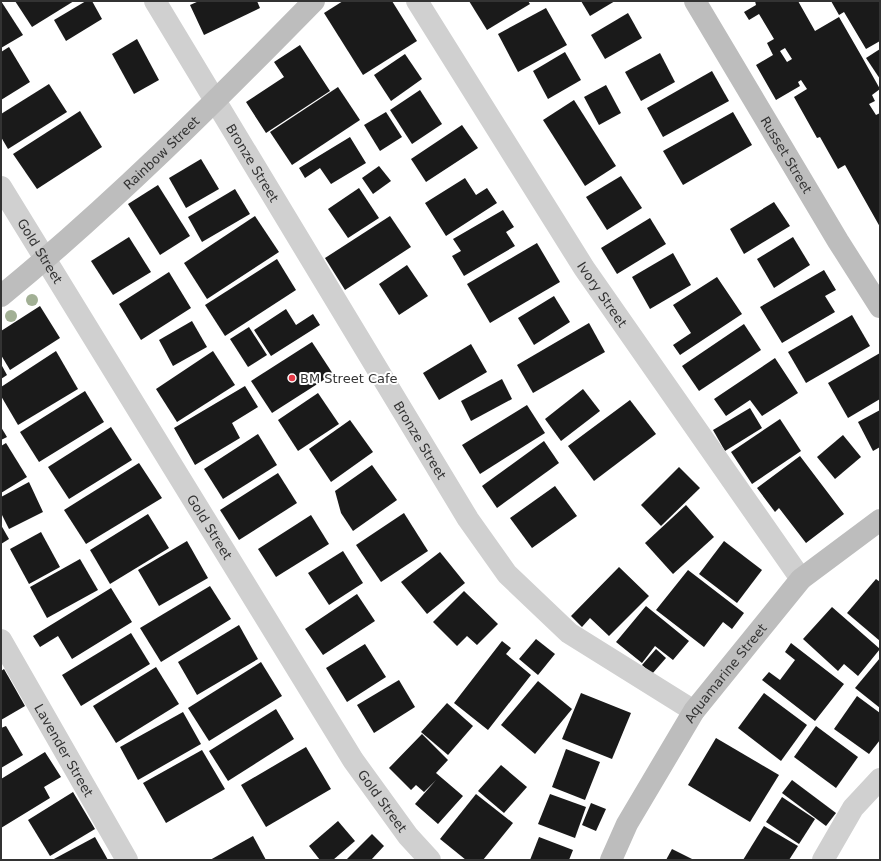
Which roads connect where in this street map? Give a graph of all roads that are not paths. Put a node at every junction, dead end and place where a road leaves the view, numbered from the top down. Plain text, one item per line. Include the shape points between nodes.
1 (155, 1) edge
2 (314, 1) edge
3 (417, 1) edge
4 (694, 1) edge
5 (216, 100) junction
6 (1, 187) edge
7 (46, 259) junction
8 (1, 296) edge
9 (880, 307) edge
10 (880, 520) edge
11 (801, 579) junction
12 (1, 640) edge
13 (694, 711) junction
14 (880, 779) edge
15 (127, 860) edge
16 (430, 860) edge
17 (611, 860) edge
18 (823, 860) edge

1 - 5 street, Bronze Street
2 - 5 street, Rainbow Street
3 - 11 street, Ivory Street via 584,268
4 - 9 street, Russet Street
5 - 7 street, Rainbow Street
5 - 13 street, Bronze Street via 468,519 507,574 569,633
6 - 7 street, Gold Street
7 - 8 street, Rainbow Street
7 - 16 street, Gold Street via 353,760 408,836
10 - 11 street, Aquamarine Street
11 - 13 street, Aquamarine Street
12 - 15 street, Lavender Street
13 - 17 street, Aquamarine Street via 627,824
14 - 18 street via 853,808

